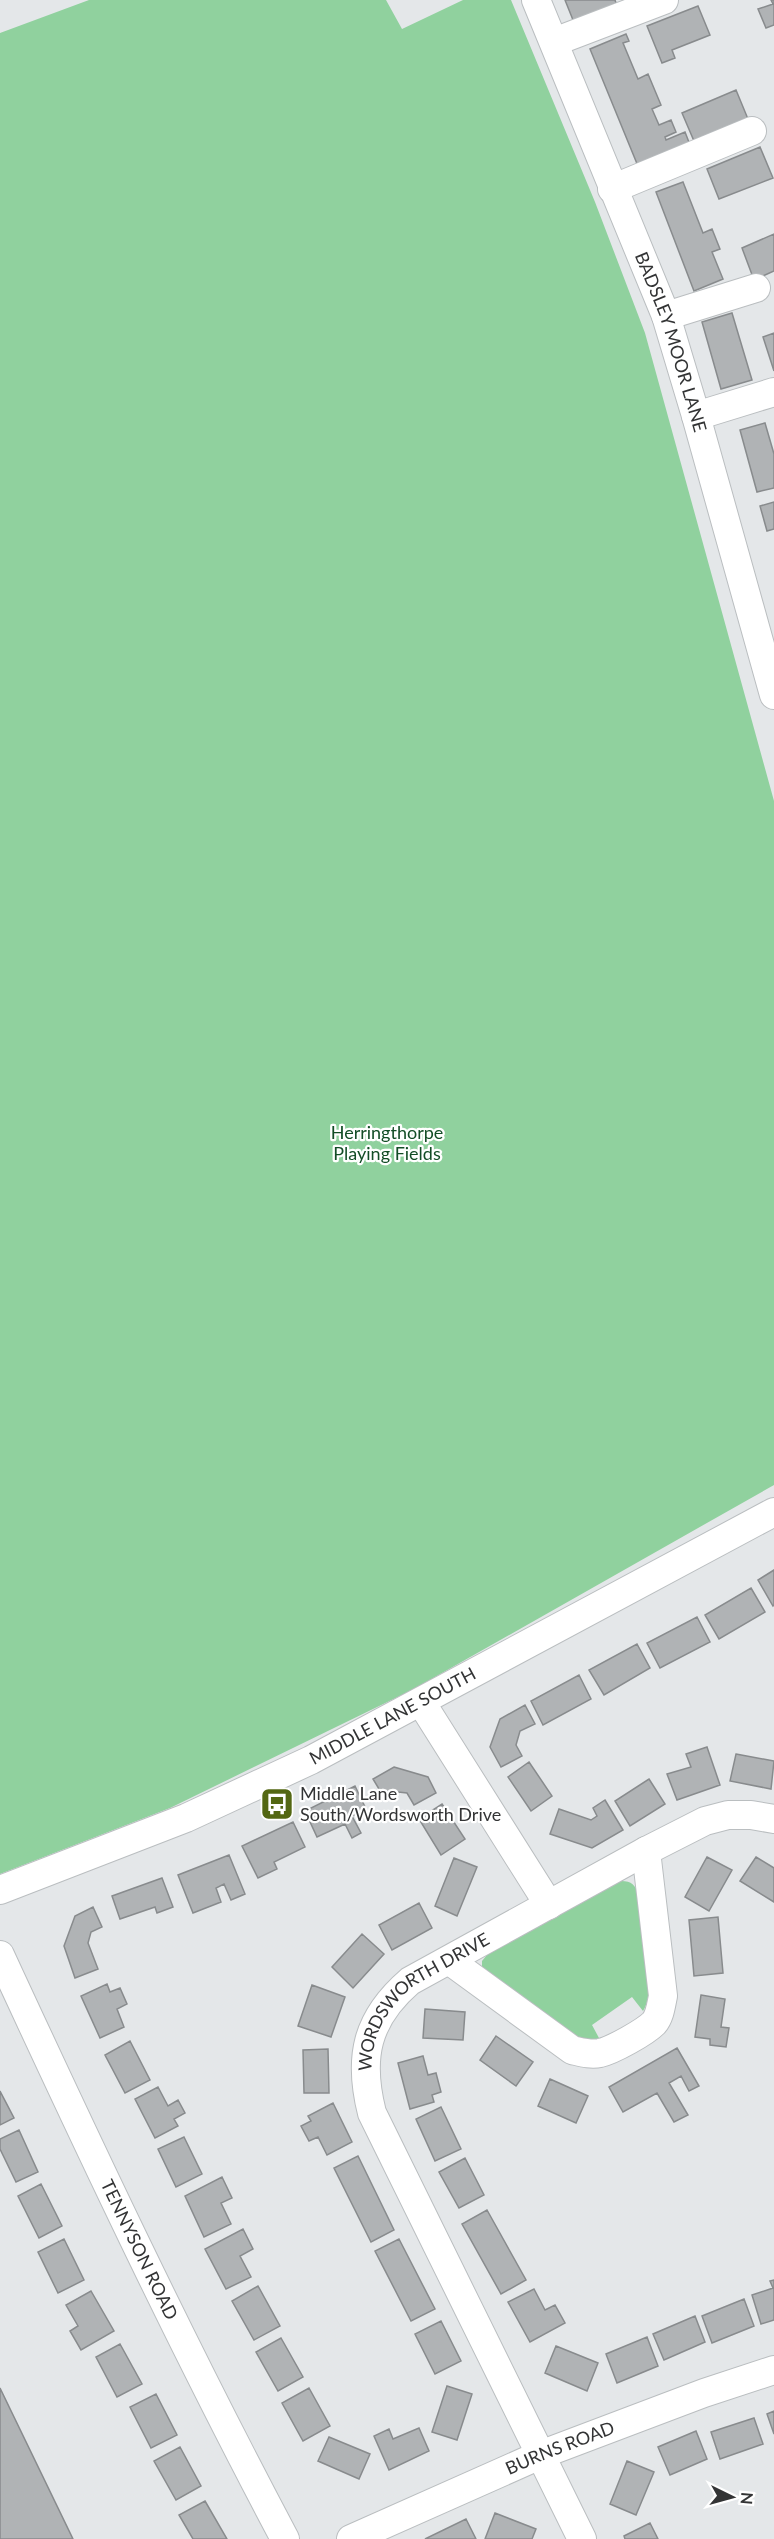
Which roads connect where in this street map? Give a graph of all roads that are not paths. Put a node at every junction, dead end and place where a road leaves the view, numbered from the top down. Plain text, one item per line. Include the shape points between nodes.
1 (536, 0) edge
2 (664, 0) edge
3 (554, 42) junction
4 (752, 131) dead end
5 (612, 189) junction
6 (756, 288) dead end
7 (666, 316) junction
8 (774, 392) edge
9 (696, 416) junction
10 (766, 637) edge
11 (774, 695) edge
12 (774, 1512) edge
13 (422, 1702) junction
14 (774, 1819) edge
15 (646, 1851) junction
16 (0, 1890) edge
17 (549, 1905) junction
18 (0, 1955) edge
19 (450, 1961) junction
20 (774, 2370) edge
21 (540, 2455) junction
22 (285, 2539) edge
23 (351, 2539) edge
24 (582, 2539) edge

1 - 3 street, BADSLEY MOOR LANE
2 - 3 street
3 - 5 street, BADSLEY MOOR LANE
4 - 5 street
5 - 7 street, BADSLEY MOOR LANE
6 - 7 street
7 - 9 street, BADSLEY MOOR LANE
8 - 9 street
9 - 10 street, BADSLEY MOOR LANE
10 - 11 street, BADSLEY MOOR LANE
12 - 13 street, MIDDLE LANE SOUTH
13 - 16 street, MIDDLE LANE SOUTH via 311,1760 186,1818
13 - 17 street
14 - 15 street, WORDSWORTH DRIVE via 728,1815 705,1821
15 - 17 street, WORDSWORTH DRIVE
15 - 19 street via 663,1996 654,2023 628,2040 602,2053 572,2050
17 - 19 street, WORDSWORTH DRIVE
18 - 22 street, TENNYSON ROAD via 130,2236
19 - 21 street, WORDSWORTH DRIVE via 411,1981 392,1997 378,2017 364,2062 365,2087 372,2114
20 - 21 street, BURNS ROAD
21 - 23 street, BURNS ROAD
21 - 24 street, WORDSWORTH DRIVE

